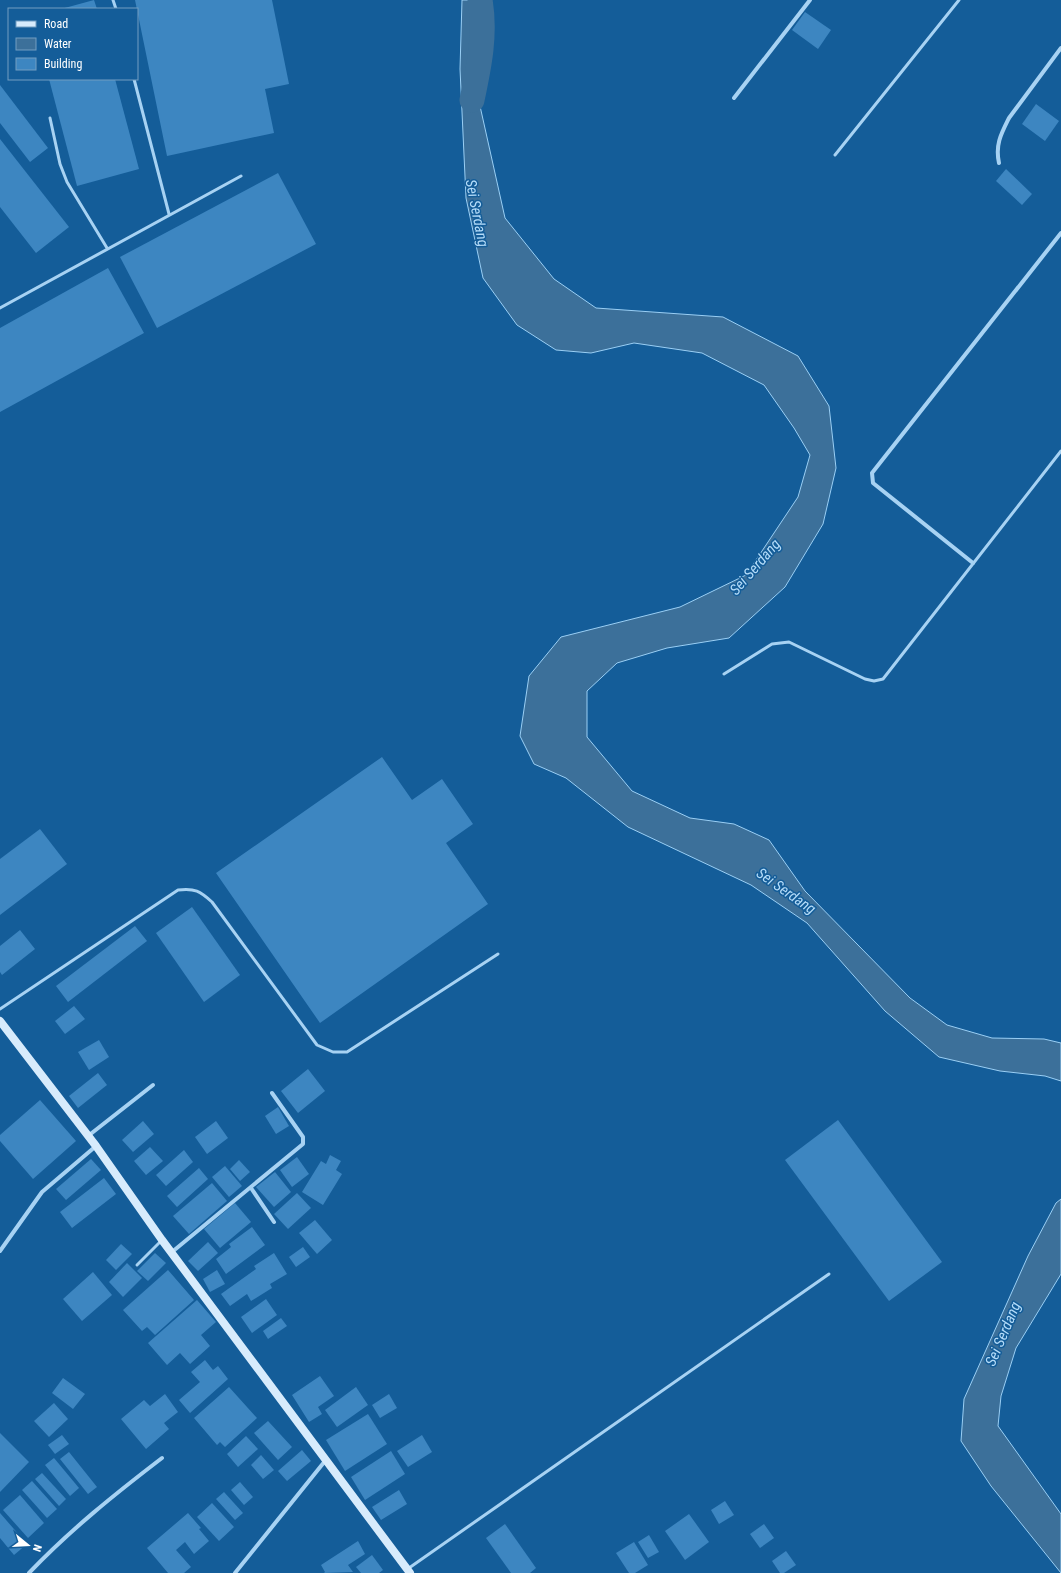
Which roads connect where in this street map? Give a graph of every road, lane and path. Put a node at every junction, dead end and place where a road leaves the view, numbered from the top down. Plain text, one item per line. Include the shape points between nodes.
1 (810, 0) edge
2 (959, 0) edge
3 (1061, 48) edge
4 (134, 80) edge
5 (734, 98) dead end
6 (50, 118) dead end
7 (835, 155) dead end
8 (999, 163) dead end
9 (241, 176) dead end
10 (169, 214) junction
11 (1061, 233) edge
12 (107, 248) junction
13 (0, 308) edge
14 (1061, 451) edge
15 (973, 563) junction
16 (724, 674) dead end
17 (498, 954) dead end
18 (0, 1009) edge
19 (0, 1021) edge
20 (153, 1085) dead end
21 (272, 1093) dead end
22 (88, 1136) junction
23 (96, 1146) junction
24 (251, 1188) junction
25 (274, 1222) dead end
26 (162, 1240) junction
27 (0, 1251) edge
28 (171, 1253) junction
29 (137, 1265) dead end
30 (829, 1274) dead end
31 (162, 1458) dead end
32 (325, 1461) junction
33 (409, 1571) edge
34 (29, 1573) edge
35 (235, 1573) edge

1 - 5 street
2 - 7 lane
3 - 8 street via 1006,123 998,143
4 - 10 lane
6 - 12 lane via 60,164 67,182
9 - 10 lane
10 - 12 lane
11 - 15 street via 872,473 873,482
12 - 13 lane
14 - 15 lane
15 - 16 lane via 883,679 866,679 789,642 772,644
17 - 18 lane via 348,1052 333,1052 317,1045 212,902 199,891 178,890
19 - 22 street
20 - 22 street
21 - 24 street via 293,1120 304,1141 299,1149
22 - 23 street
23 - 26 street
23 - 27 street via 42,1192
24 - 25 street
24 - 28 street
26 - 28 street
26 - 29 lane
28 - 32 street
30 - 33 lane
31 - 34 street via 87,1517
32 - 33 street
32 - 35 street

